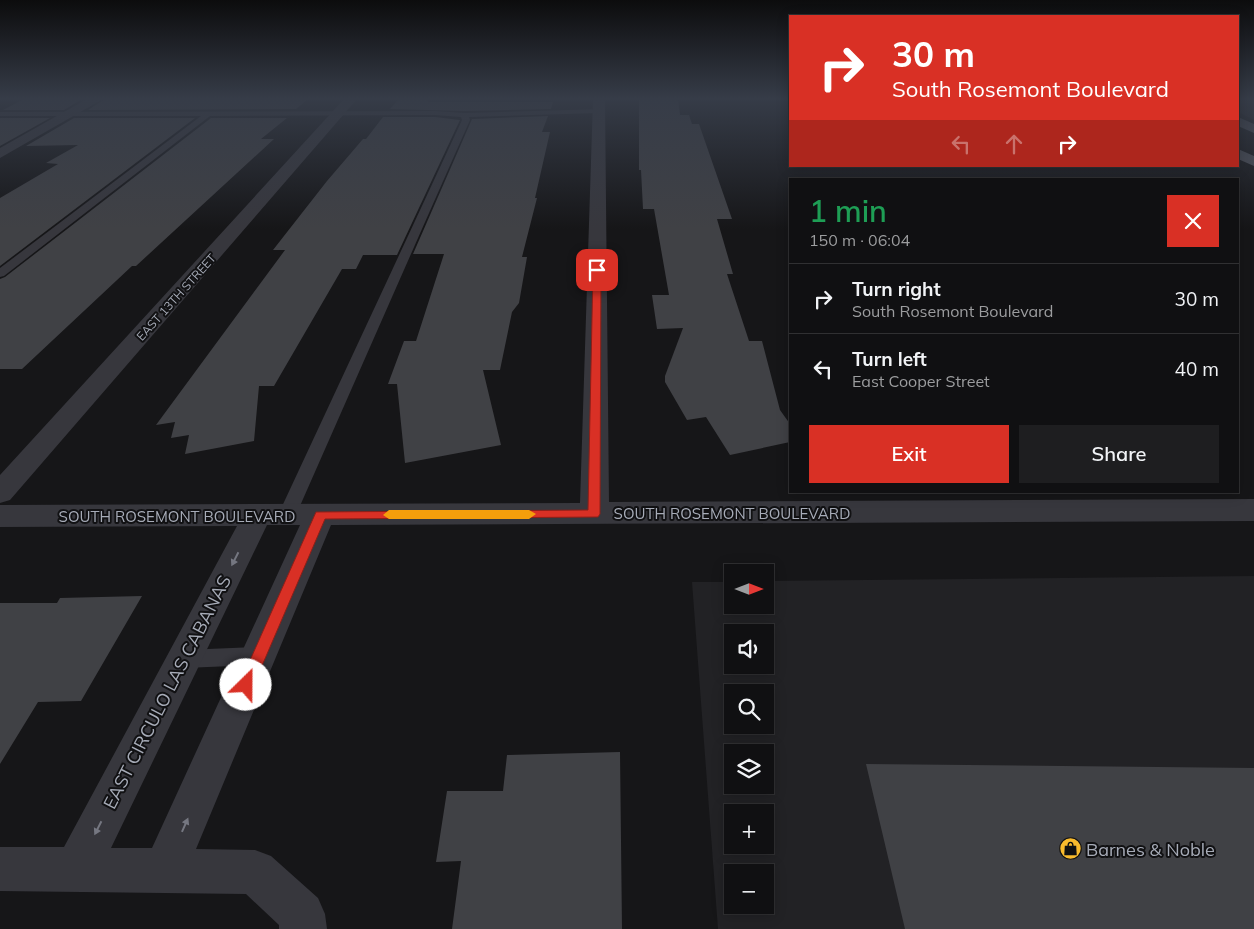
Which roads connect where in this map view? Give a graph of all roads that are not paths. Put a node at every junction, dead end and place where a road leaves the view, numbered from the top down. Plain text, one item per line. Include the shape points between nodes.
1 (21, 142) edge
2 (171, 142) edge
3 (313, 142) edge
4 (456, 142) edge
5 (599, 142) edge
6 (0, 154) edge
7 (1239, 154) edge
8 (1254, 162) edge
9 (0, 274) edge
10 (0, 493) edge
11 (1254, 510) edge
12 (594, 514) junction
13 (288, 515) junction
14 (0, 516) edge
15 (259, 656) junction
16 (184, 659) junction
17 (0, 869) edge
18 (78, 869) junction
19 (166, 870) junction
20 (303, 929) edge

1 - 6 street
2 - 9 lane
3 - 10 street, EAST 13TH STREET
4 - 13 lane
5 - 12 street
7 - 8 main road
11 - 12 street, SOUTH ROSEMONT BOULEVARD
12 - 13 street, SOUTH ROSEMONT BOULEVARD
13 - 14 street, SOUTH ROSEMONT BOULEVARD
13 - 15 street
13 -> 16 street, EAST CIRCULO LAS CABANAS
15 - 16 lane
19 -> 15 street
16 -> 18 street, EAST CIRCULO LAS CABANAS
17 - 18 street
18 - 19 street
19 - 20 street via 255,872 302,914

